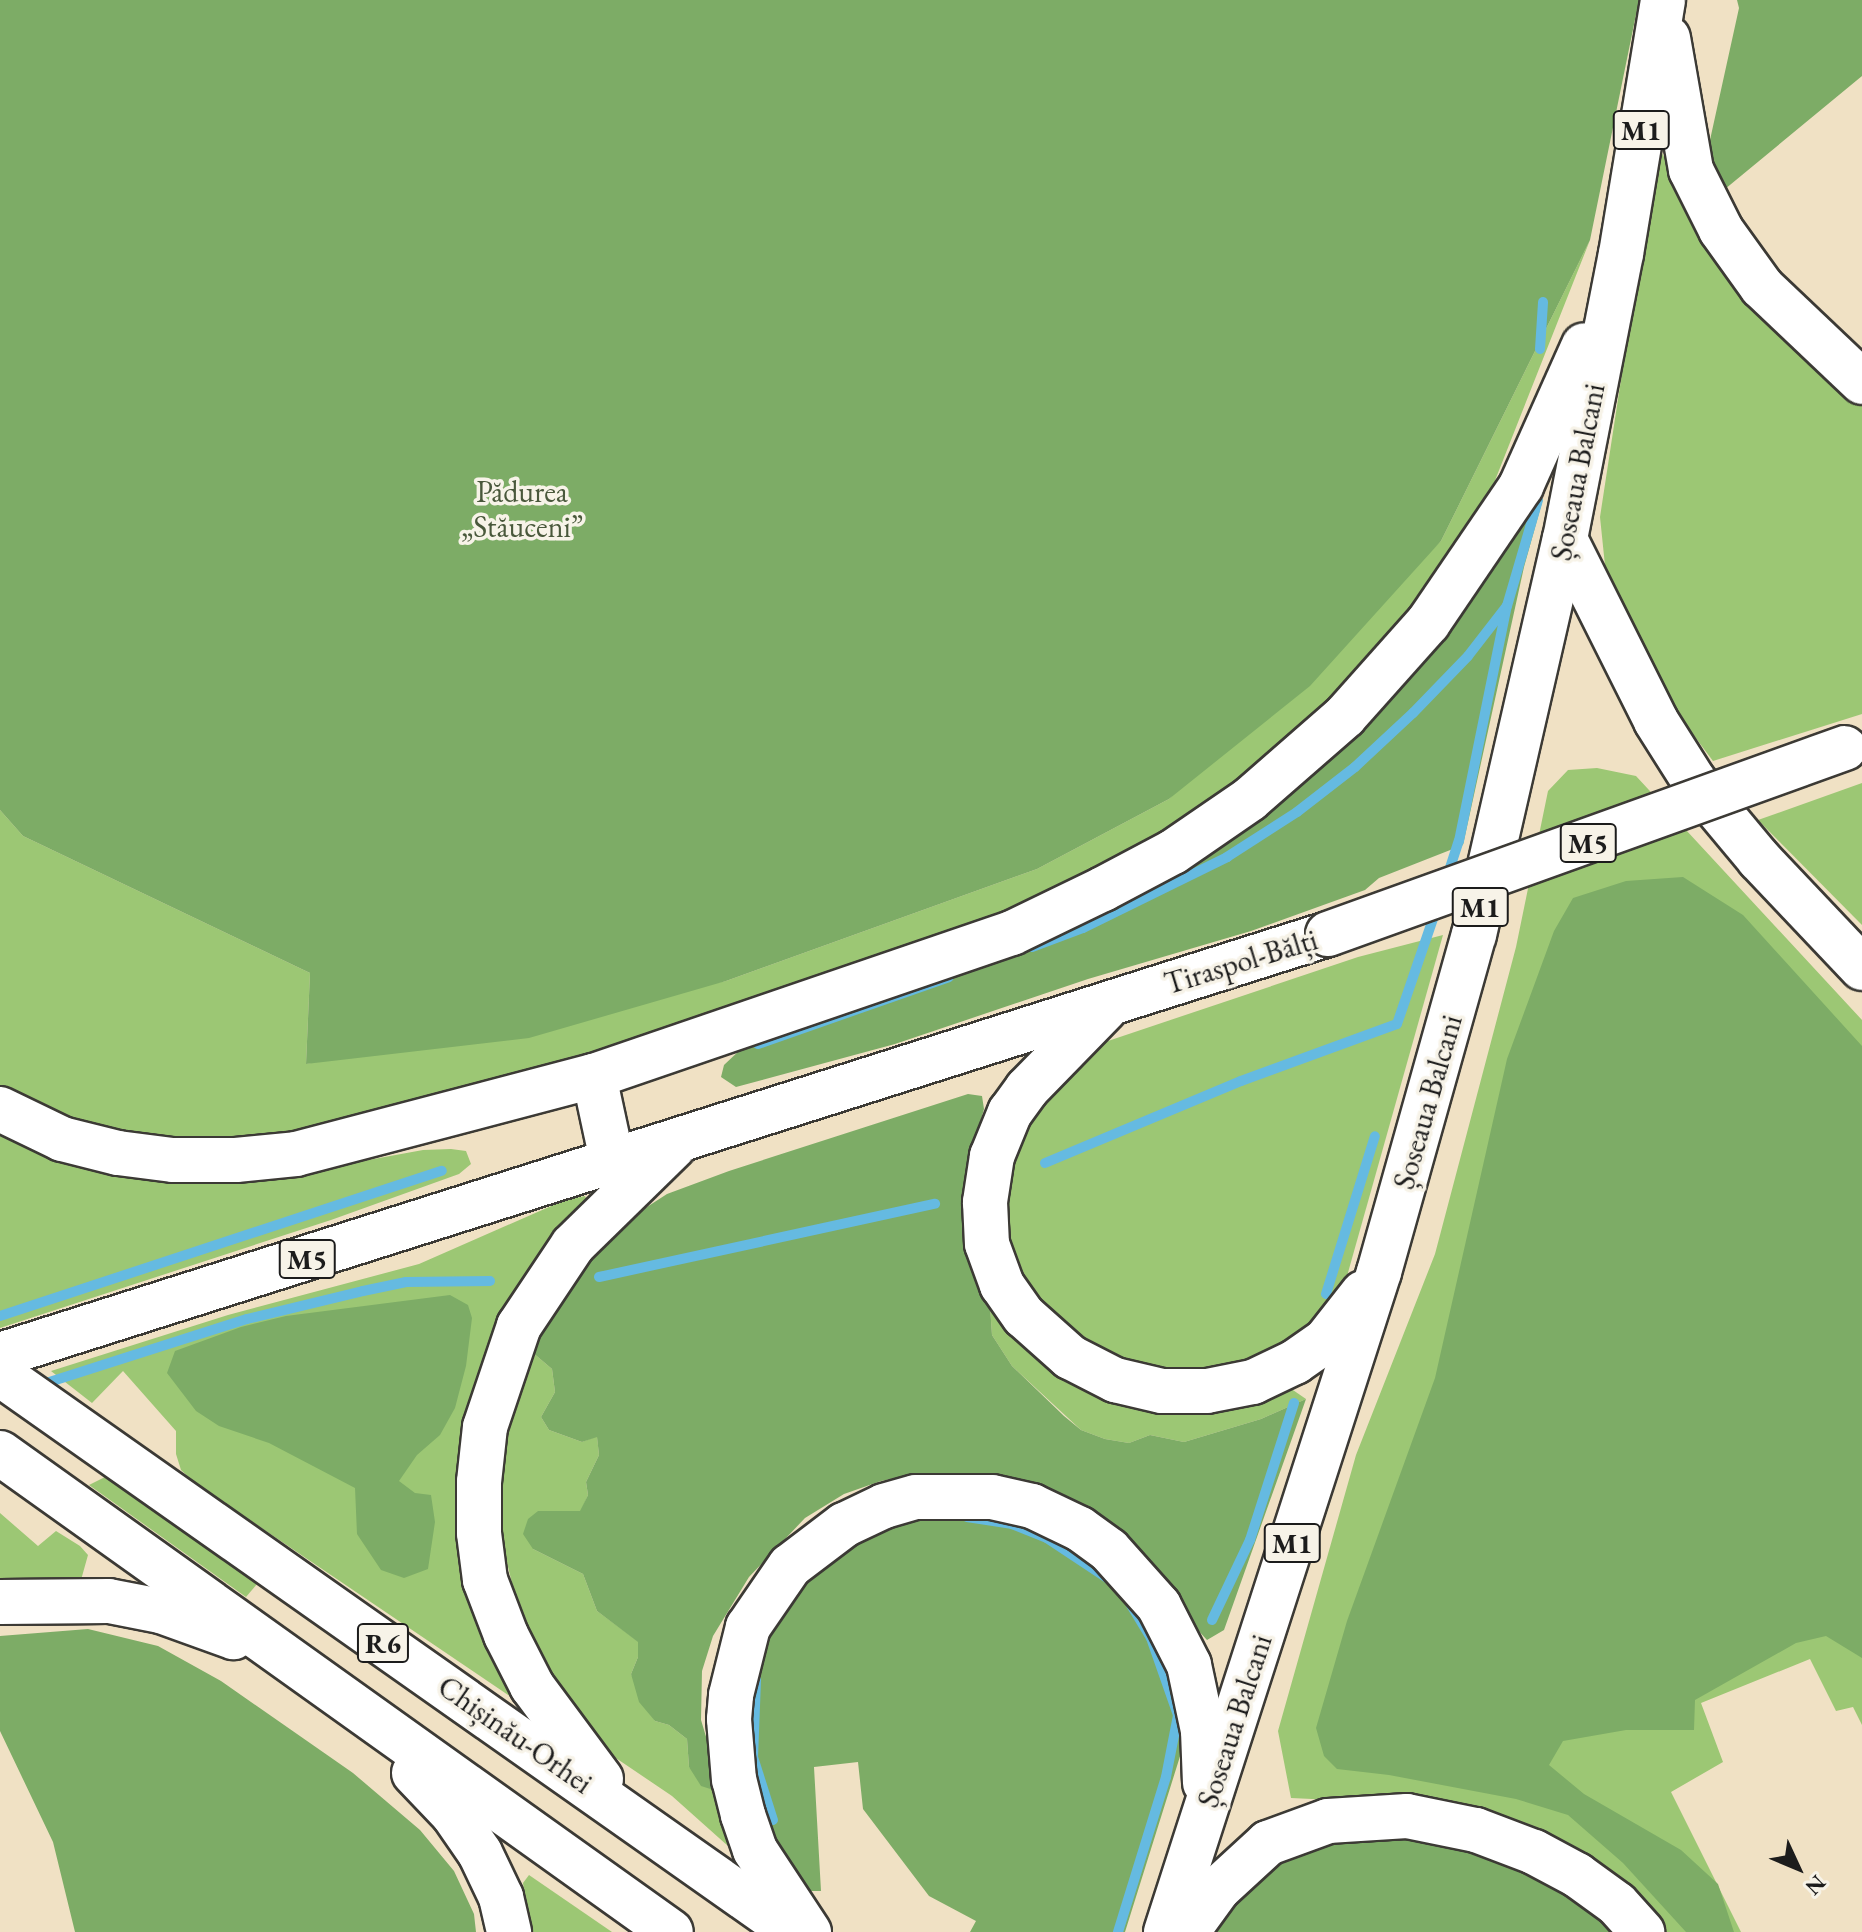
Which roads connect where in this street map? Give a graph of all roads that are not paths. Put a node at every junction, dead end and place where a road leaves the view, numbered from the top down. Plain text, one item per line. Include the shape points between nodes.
1 (1663, 3) edge
2 (1621, 254) junction
3 (1862, 382) edge
4 (1565, 539) junction
5 (1854, 745) edge
6 (1862, 968) edge
7 (1112, 1002) junction
8 (594, 1076) junction
9 (0, 1109) edge
10 (684, 1137) junction
11 (612, 1160) junction
12 (1379, 1272) junction
13 (0, 1355) edge
14 (0, 1374) edge
15 (0, 1453) edge
16 (0, 1602) edge
17 (284, 1656) junction
18 (347, 1701) junction
19 (1206, 1815) junction
20 (635, 1821) junction
21 (509, 1932) edge
22 (671, 1932) edge
23 (793, 1932) edge
24 (809, 1932) edge
25 (1166, 1932) edge
26 (1187, 1932) edge
27 (1642, 1932) edge

1 - 2 highway, M1
1 - 3 highway via 1691,170 1721,230 1762,287
2 - 4 highway, Șoseaua Balcani / M1
2 - 8 highway via 1521,486 1428,623 1345,716 1250,799 1173,852 1012,933
4 - 6 highway via 1656,721 1694,781
4 - 12 highway, Șoseaua Balcani / M1 via 1474,935
5 - 7 highway, Tiraspol-Bălți / M5, bridge via 1328,934
7 - 10 highway, Tiraspol-Bălți / M5
7 - 12 highway via 1027,1089 1010,1112 992,1156 984,1225 992,1263 1024,1316 1049,1342 1089,1369 1138,1387 1231,1387 1275,1373 1312,1351
8 - 9 highway via 296,1154 236,1160 118,1153 62,1139
8 - 11 highway
10 - 11 highway, Tiraspol-Bălți / M5
10 - 20 highway via 573,1245 525,1315 485,1427 479,1482 485,1580 506,1635 561,1729
11 - 13 highway, M5
12 - 19 highway, Șoseaua Balcani / M1
14 - 20 highway, Chișinău-Orhei / R6
15 - 17 highway, R6
16 - 17 highway via 109,1601 161,1611
17 - 18 highway, R6
18 - 21 highway via 453,1814 501,1897
18 - 22 highway, R6
19 - 24 highway via 1203,1731 1189,1665 1159,1606 1118,1560 1080,1529 1032,1506 992,1497 916,1497 884,1506 844,1525 790,1566 748,1627 731,1695 734,1780 743,1815 755,1850
19 - 25 highway, Șoseaua Balcani / M1
20 - 23 highway, Chișinău-Orhei / R6
26 - 27 highway via 1218,1889 1268,1843 1328,1821 1407,1816 1476,1830 1534,1852 1617,1904

